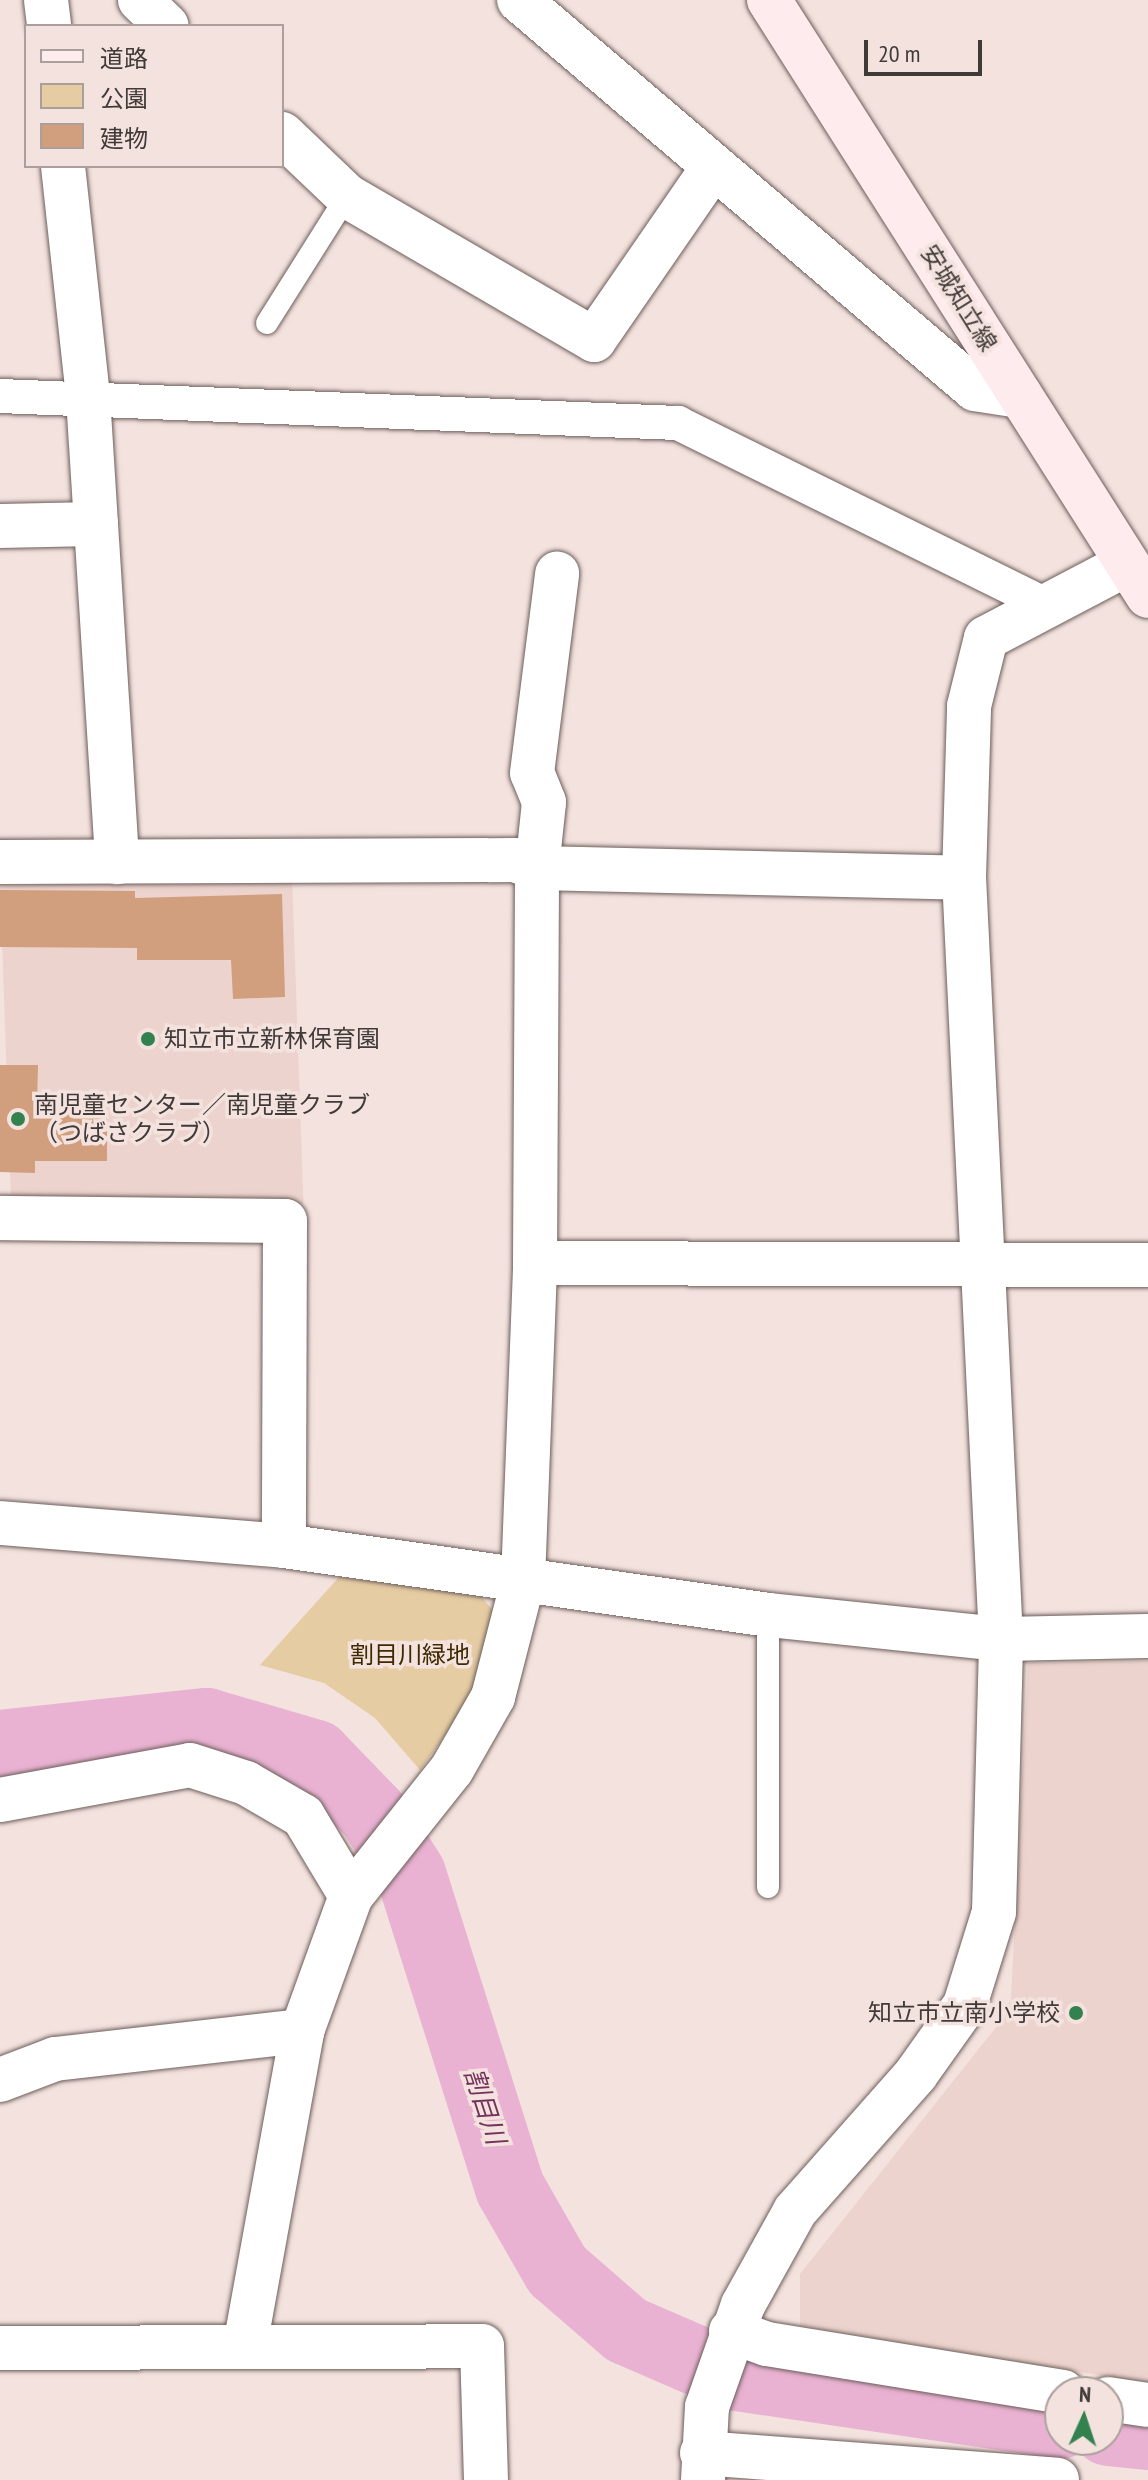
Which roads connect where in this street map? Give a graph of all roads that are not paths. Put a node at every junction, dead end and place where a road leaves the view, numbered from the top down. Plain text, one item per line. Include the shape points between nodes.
1 (46, 0) edge
2 (140, 0) edge
3 (519, 0) edge
4 (769, 0) edge
5 (49, 24) edge
6 (165, 24) edge
7 (284, 136) edge
8 (714, 166) junction
9 (63, 168) edge
10 (347, 196) junction
11 (267, 323) dead end
12 (0, 396) edge
13 (1020, 396) junction
14 (88, 397) junction
15 (96, 524) junction
16 (0, 526) edge
17 (557, 574) dead end
18 (1137, 580) edge
19 (1047, 605) junction
20 (0, 862) edge
21 (117, 862) junction
22 (537, 868) junction
23 (964, 878) junction
24 (0, 1218) edge
25 (982, 1260) junction
26 (535, 1263) junction
27 (1148, 1265) edge
28 (0, 1523) edge
29 (284, 1546) junction
30 (523, 1581) junction
31 (768, 1615) junction
32 (1148, 1636) edge
33 (1001, 1639) junction
34 (0, 1800) edge
35 (359, 1886) junction
36 (768, 1887) dead end
37 (302, 2031) junction
38 (0, 2080) edge
39 (727, 2340) junction
40 (245, 2346) junction
41 (0, 2348) edge
42 (1044, 2389) edge
43 (1124, 2401) edge
44 (1148, 2405) edge
45 (702, 2467) edge
46 (984, 2475) edge
47 (486, 2480) edge
48 (1057, 2480) edge

1 - 5 street
2 - 6 street
3 - 8 street
4 - 13 main road, 安城知立線
7 - 10 street
8 - 10 street via 594,340
8 - 13 street via 975,389
9 - 14 street
10 - 11 lane
12 - 14 street
13 - 18 main road, 安城知立線
14 - 15 street
14 - 19 street via 678,423
15 - 16 street
15 - 21 street
17 - 22 street via 532,773 544,802
18 - 19 street
19 - 23 street via 986,638 975,666
20 - 21 street
21 - 22 street via 514,860
22 - 23 street
22 - 26 street
23 - 25 street
24 - 29 street via 285,1221
25 - 26 street
25 - 27 street
25 - 33 street
26 - 30 street
28 - 29 street
29 - 30 street
30 - 31 street
30 - 35 street via 493,1697 424,1804
31 - 33 street
31 - 36 lane
32 - 33 street
33 - 39 street via 994,1912 965,2005 916,2074 795,2211
34 - 35 street via 190,1765 246,1783 303,1816
35 - 37 street
37 - 38 street via 55,2059
37 - 40 street
39 - 42 street
39 - 45 street via 707,2407
40 - 41 street
40 - 47 street via 482,2346
43 - 44 street
45 - 46 street
46 - 48 street

